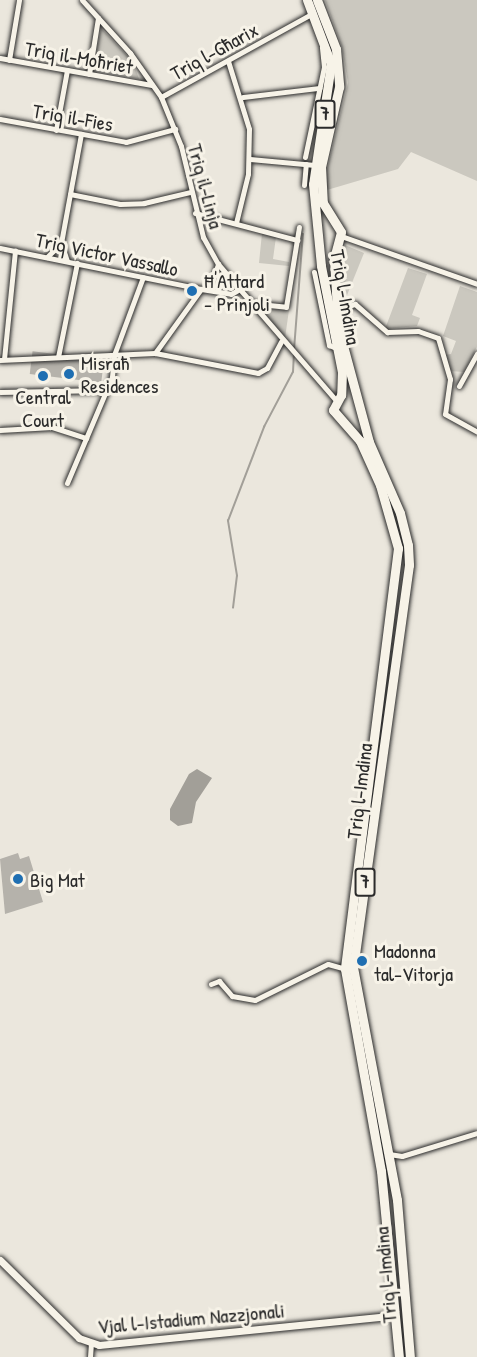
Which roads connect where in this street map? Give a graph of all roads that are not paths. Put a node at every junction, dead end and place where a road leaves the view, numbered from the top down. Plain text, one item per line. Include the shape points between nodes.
1 (19, 0) edge
2 (82, 0) edge
3 (307, 0) edge
4 (317, 0) edge
5 (311, 14) junction
6 (98, 18) junction
7 (0, 58) edge
8 (9, 60) junction
9 (228, 60) junction
10 (67, 70) junction
11 (89, 74) junction
12 (152, 85) junction
13 (318, 88) junction
14 (330, 88) junction
15 (161, 97) junction
16 (243, 97) junction
17 (1, 119) edge
18 (0, 128) edge
19 (175, 129) junction
20 (56, 130) junction
21 (81, 134) junction
22 (250, 159) junction
23 (309, 162) junction
24 (304, 184) dead end
25 (190, 192) junction
26 (70, 194) junction
27 (195, 213) junction
28 (236, 223) junction
29 (299, 227) dead end
30 (339, 234) junction
31 (317, 236) junction
32 (297, 240) junction
33 (61, 243) junction
34 (0, 248) edge
35 (15, 251) junction
36 (47, 257) junction
37 (67, 261) junction
38 (77, 263) junction
39 (218, 264) junction
40 (314, 272) dead end
41 (143, 277) junction
42 (477, 285) edge
43 (201, 289) junction
44 (209, 289) junction
45 (238, 290) junction
46 (322, 291) junction
47 (250, 303) junction
48 (336, 310) junction
49 (281, 342) junction
50 (155, 353) junction
51 (477, 354) edge
52 (114, 355) junction
53 (58, 357) junction
54 (1, 361) edge
55 (459, 386) dead end
56 (105, 390) junction
57 (0, 392) edge
58 (355, 395) junction
59 (338, 397) junction
60 (360, 414) junction
61 (341, 422) junction
62 (0, 430) edge
63 (477, 432) edge
64 (86, 438) junction
65 (67, 483) dead end
66 (345, 969) junction
67 (211, 984) dead end
68 (477, 1133) edge
69 (389, 1154) junction
70 (0, 1260) edge
71 (396, 1306) junction
72 (381, 1317) junction
73 (397, 1325) junction
74 (91, 1343) junction
75 (90, 1357) edge
76 (399, 1357) edge
77 (410, 1357) edge

1 - 8 street
2 - 6 street, Triq il-Linja
3 - 5 highway, Triq l-Imdina / 7
4 - 30 highway, Triq l-Imdina / 7 via 336,49 339,87 321,167 323,203
5 - 9 street, Triq l-Għarix
5 - 13 street via 322,47
5 - 14 highway, Triq l-Imdina / 7 via 331,64
6 - 11 street
6 - 12 street, Triq il-Linja
7 - 8 street, Triq il-Moħriet
8 - 10 street, Triq il-Moħriet
9 - 15 street, Triq l-Għarix
9 - 16 street
10 - 11 street, Triq il-Moħriet
10 - 20 street
11 - 12 street, Triq il-Moħriet
12 - 15 street, Triq il-Linja
13 - 14 street
13 - 16 street
13 - 23 street
14 - 23 highway, Triq l-Imdina / 7
15 - 19 street, Triq il-Linja
16 - 22 street
17 - 18 street
17 - 20 street, Triq il-Fies
19 - 21 street, Triq il-Fies via 126,142
19 - 25 street, Triq il-Linja
20 - 21 street, Triq il-Fies
21 - 26 street
22 - 23 street
22 - 28 street
23 - 24 street
23 - 31 highway, Triq l-Imdina / 7
25 - 26 street via 144,203
25 - 27 street, Triq il-Linja
26 - 33 street
27 - 28 street
27 - 39 street, Triq il-Linja
28 - 32 street
29 - 32 street
30 - 31 highway, Triq l-Imdina via 328,246
30 - 31 highway, Triq l-Imdina via 324,223
30 - 42 street
30 - 48 highway, Triq l-Imdina / 7 via 333,259
31 - 46 highway, Triq l-Imdina / 7
32 - 47 street via 286,307
33 - 36 street
33 - 37 street
34 - 35 street, Triq Victor Vassallo
35 - 36 street, Triq Victor Vassallo
35 - 54 street
36 - 37 street, Triq Victor Vassallo
37 - 38 street, Triq Victor Vassallo
38 - 41 street, Triq Victor Vassallo
38 - 53 street
39 - 44 street
39 - 45 street, Triq il-Linja
40 - 46 street
41 - 43 street, Triq Victor Vassallo
41 - 52 street
43 - 44 street, Triq Victor Vassallo
43 - 50 street
44 - 45 street, Triq Victor Vassallo via 231,294
45 - 47 street, Triq il-Linja
46 - 59 highway, Triq l-Imdina / 7 via 342,372
47 - 49 street, Triq il-Linja
48 - 58 highway, Triq l-Imdina / 7
48 - 63 street via 355,304 387,332 418,331 438,338 450,379 445,414
49 - 50 street via 267,368 258,373
49 - 59 street, Triq il-Linja
50 - 52 street
51 - 55 street
52 - 53 street
52 - 56 street via 112,377
53 - 54 street
56 - 57 street
56 - 64 street
58 - 59 highway
58 - 60 highway, Triq l-Imdina / 7
59 - 61 highway, Triq l-Imdina / 7 via 333,410
60 - 61 highway via 350,422
60 - 69 highway, Triq l-Imdina / 7 via 400,513 409,565 353,967
61 - 66 highway, Triq l-Imdina / 7 via 360,441 380,485 398,548
62 - 64 street via 52,427
64 - 65 street
66 - 67 street via 328,964 255,1000 232,996 219,981
66 - 71 highway, Triq l-Imdina / 7 via 381,1171
68 - 69 street via 402,1156
69 - 77 highway, Triq l-Imdina / 7
70 - 74 main road, Vjal l-Istadium Nazzjonali via 72,1331
71 - 72 main road via 393,1314
71 - 73 highway, Triq l-Imdina / 7
72 - 73 main road
72 - 74 main road, Vjal l-Istadium Nazzjonali
73 - 76 highway, Triq l-Imdina / 7
74 - 75 street

